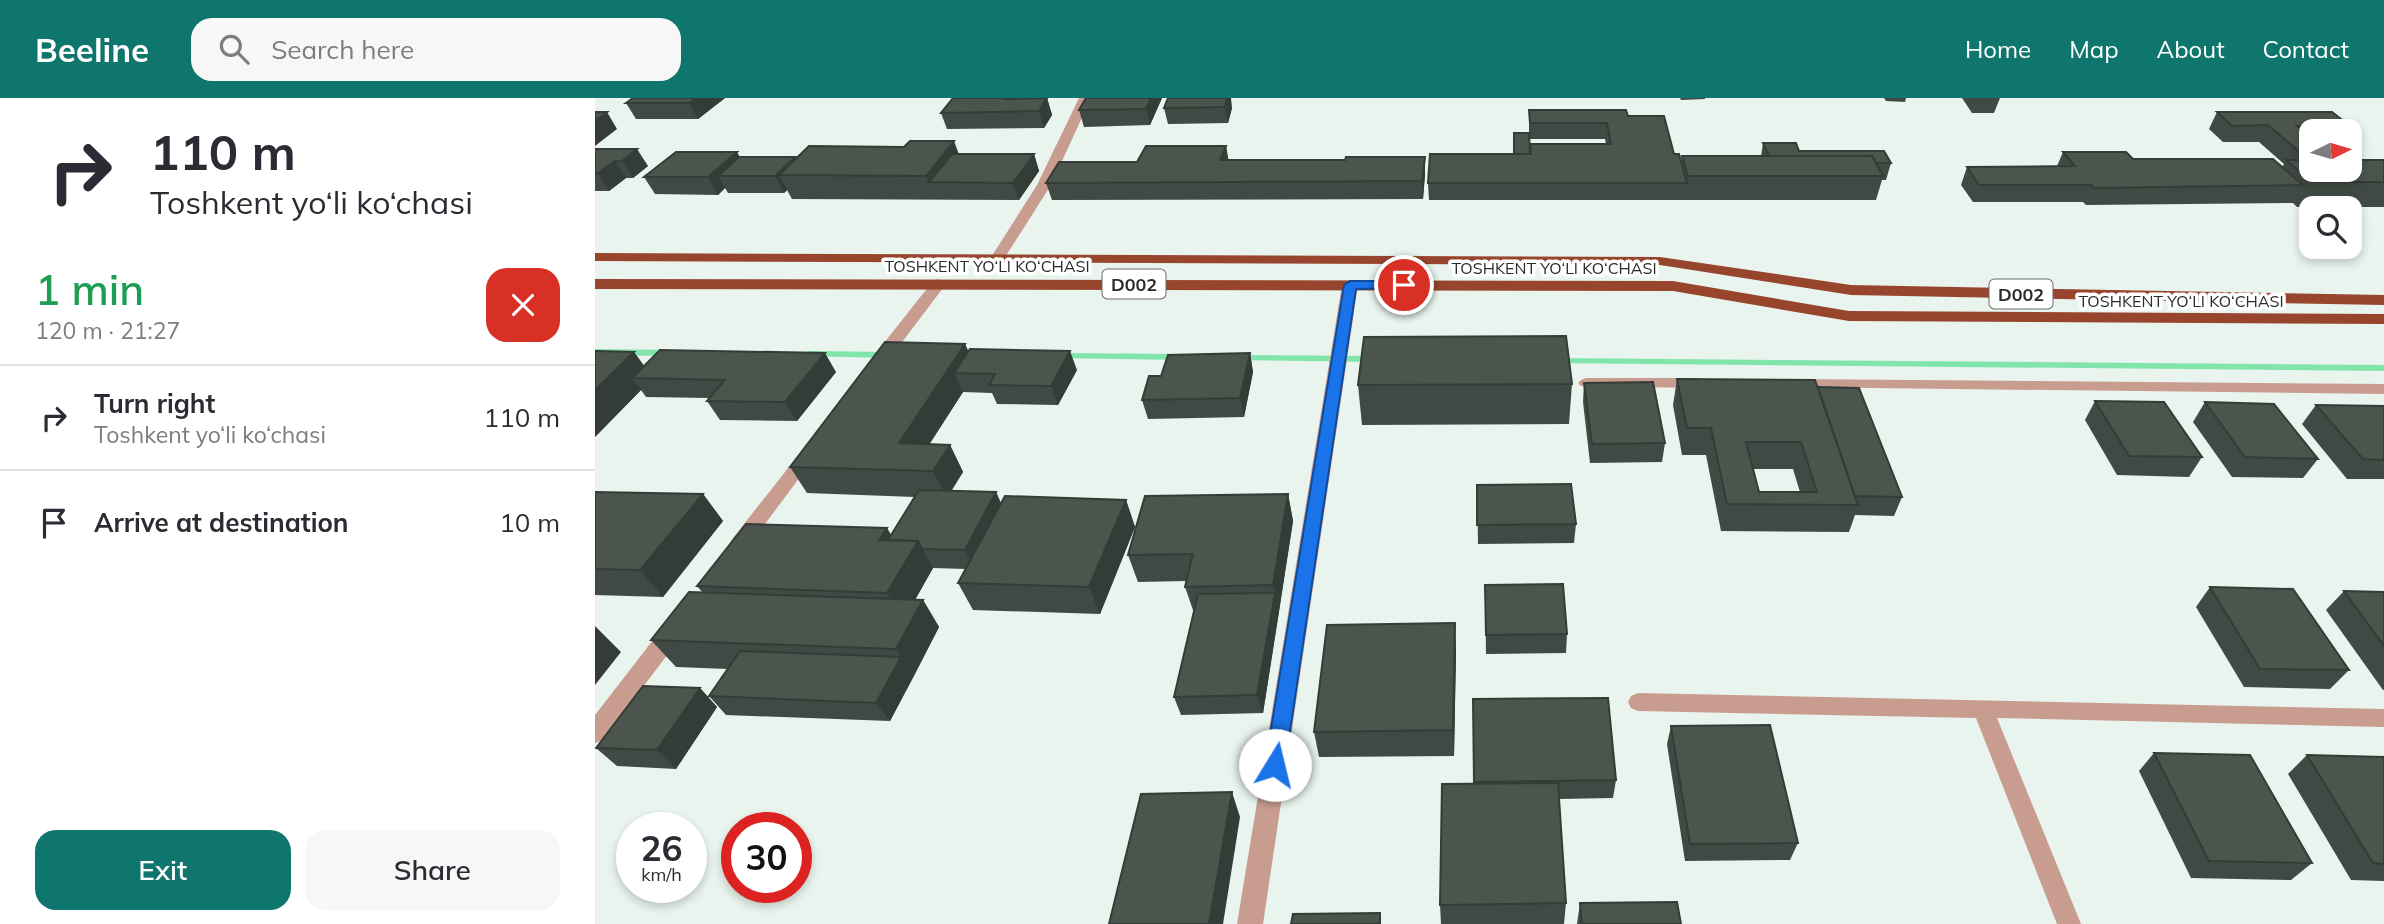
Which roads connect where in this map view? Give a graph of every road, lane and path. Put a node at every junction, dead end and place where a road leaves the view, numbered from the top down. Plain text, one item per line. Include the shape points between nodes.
1 (1084, 98) edge
2 (595, 257) edge
3 (997, 258) junction
4 (595, 284) edge
5 (938, 284) junction
6 (1350, 285) junction
7 (2384, 300) edge
8 (2384, 319) edge
9 (891, 346) joint
10 (873, 369) edge
11 (1586, 383) edge
12 (1708, 383) edge
13 (1776, 383) edge
14 (2384, 389) edge
15 (819, 439) edge
16 (728, 559) edge
17 (686, 613) edge
18 (1638, 702) dead end
19 (1983, 709) junction
20 (2384, 718) edge
21 (595, 733) edge
22 (1250, 924) edge
23 (2070, 924) edge

1 - 3 street via 1044,185
2 - 3 highway, TOSHKENT YO‘LI KO‘CHASI / D002
3 - 7 highway, TOSHKENT YO‘LI KO‘CHASI / D002 via 1660,261 1851,290
4 - 5 highway, TOSHKENT YO‘LI KO‘CHASI / D002
5 - 6 highway, TOSHKENT YO‘LI KO‘CHASI / D002
5 - 9 street
6 - 8 highway, TOSHKENT YO‘LI KO‘CHASI / D002 via 1673,286 1849,316
6 - 22 street
9 - 10 street
11 - 12 lane
13 - 14 lane
15 - 16 street
17 - 21 street
18 - 19 lane
19 - 20 lane
19 - 23 lane

